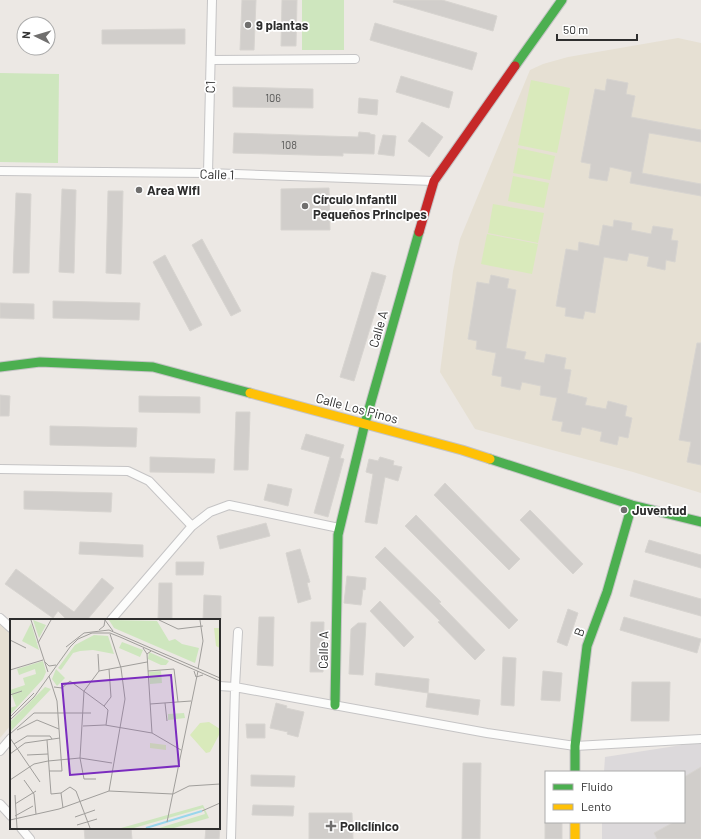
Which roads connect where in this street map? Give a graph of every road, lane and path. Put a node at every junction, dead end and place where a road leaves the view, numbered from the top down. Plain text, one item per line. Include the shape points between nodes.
1 (212, 0) edge
2 (562, 0) edge
3 (355, 59) dead end
4 (211, 60) junction
5 (0, 171) edge
6 (208, 173) junction
7 (434, 180) junction
8 (0, 367) edge
9 (365, 423) junction
10 (0, 469) edge
11 (632, 505) junction
12 (701, 522) edge
13 (192, 526) junction
14 (340, 528) junction
15 (0, 618) edge
16 (112, 619) edge
17 (10, 627) edge
18 (238, 632) dead end
19 (220, 686) edge
20 (235, 687) junction
21 (335, 705) junction
22 (10, 739) edge
23 (701, 739) edge
24 (575, 746) junction
25 (0, 751) edge
26 (575, 771) edge
27 (0, 804) edge
28 (10, 815) edge
29 (575, 823) edge
30 (22, 829) edge
31 (30, 839) edge
32 (231, 839) edge
33 (575, 839) edge

1 - 4 street, C1
2 - 7 street, Calle A
3 - 4 street
4 - 6 street, C1
5 - 6 street, Calle 1
6 - 7 street, Calle 1
7 - 9 street, Calle A
8 - 9 street, Calle Los Pinos via 40,362 153,366
9 - 11 street, Calle Los Pinos via 462,450
9 - 14 street, Calle A
10 - 13 street via 128,471 149,481
11 - 12 street, Calle Los Pinos
11 - 24 street, B via 607,592 587,646
13 - 14 street via 210,512 229,505
13 - 16 street
14 - 21 street, Calle A
15 - 17 street
18 - 20 street
19 - 20 street
20 - 21 street
20 - 32 street
21 - 24 street via 487,733
22 - 25 street
23 - 24 street
24 - 26 street, B
27 - 28 street
29 - 33 street
30 - 31 street

